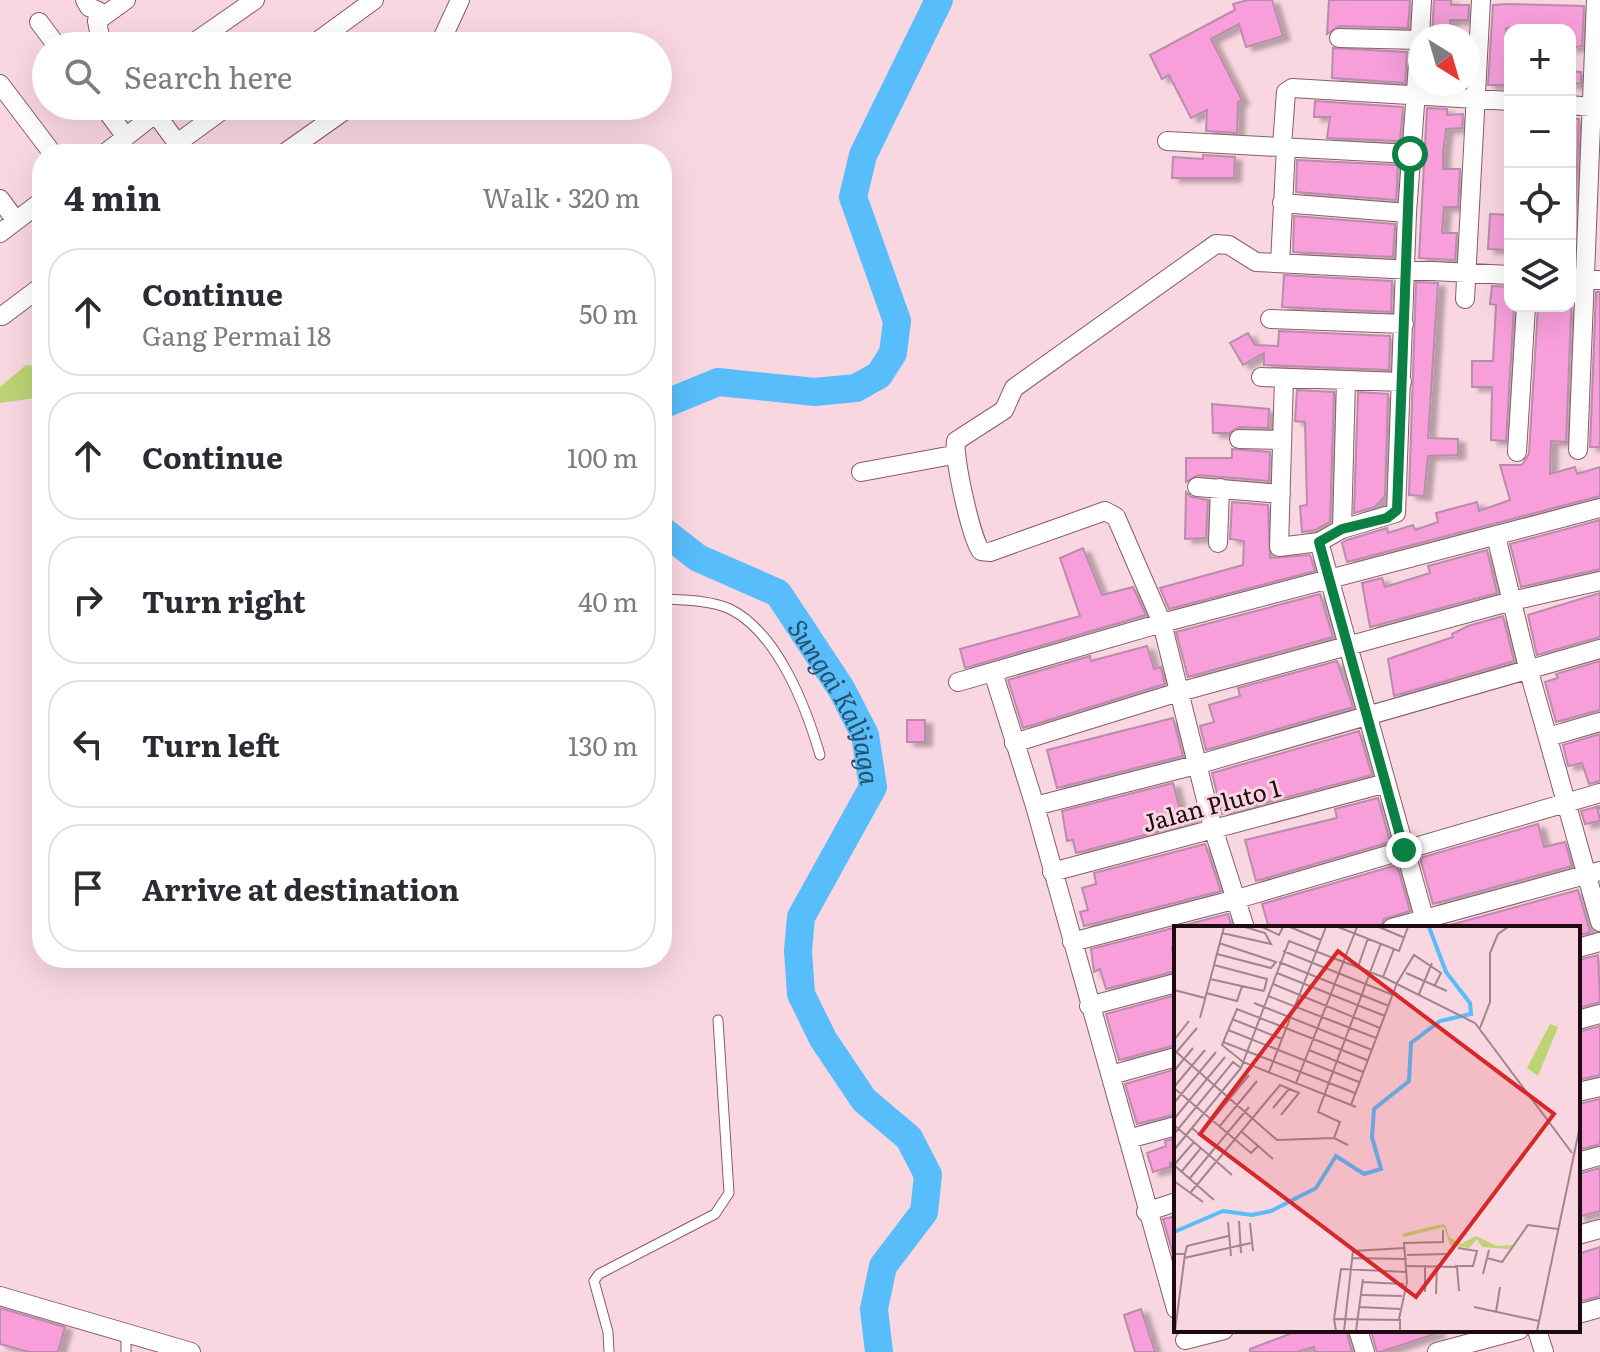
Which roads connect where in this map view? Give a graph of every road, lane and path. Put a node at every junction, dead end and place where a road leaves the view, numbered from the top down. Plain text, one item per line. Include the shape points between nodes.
1 (126, 0) edge
2 (255, 0) edge
3 (374, 0) edge
4 (460, 0) edge
5 (1422, 0) edge
6 (1481, 0) edge
7 (1596, 0) edge
8 (96, 7) edge
9 (39, 22) dead end
10 (1421, 24) edge
11 (46, 32) edge
12 (99, 32) edge
13 (209, 32) edge
14 (330, 32) edge
15 (445, 32) edge
16 (1339, 38) dead end
17 (1408, 38) edge
18 (0, 84) edge
19 (1408, 96) edge
20 (1415, 96) joint
21 (1476, 100) junction
22 (1504, 101) edge
23 (1576, 105) edge
24 (1596, 107) edge
25 (113, 120) edge
26 (143, 120) edge
27 (160, 120) edge
28 (212, 120) edge
29 (331, 120) edge
30 (126, 137) junction
31 (1167, 141) dead end
32 (45, 144) edge
33 (117, 144) edge
34 (177, 144) edge
35 (186, 144) edge
36 (297, 144) edge
37 (1284, 146) junction
38 (1410, 154) junction
39 (0, 199) edge
40 (1282, 203) junction
41 (32, 209) edge
42 (1407, 213) junction
43 (16, 221) junction
44 (0, 233) edge
45 (1280, 263) junction
46 (1406, 269) junction
47 (1468, 273) junction
48 (1504, 275) edge
49 (1585, 279) edge
50 (32, 294) edge
51 (1465, 299) dead end
52 (1526, 312) edge
53 (2, 316) edge
54 (1270, 319) dead end
55 (1404, 324) junction
56 (1261, 377) dead end
57 (1284, 378) junction
58 (1346, 380) junction
59 (1402, 382) junction
60 (1239, 439) dead end
61 (1282, 440) junction
62 (1578, 450) dead end
63 (1517, 452) dead end
64 (953, 455) junction
65 (861, 472) dead end
66 (1197, 487) dead end
67 (1220, 488) junction
68 (1281, 494) junction
69 (1600, 508) edge
70 (1342, 529) junction
71 (1496, 536) junction
72 (1319, 542) junction
73 (1218, 543) dead end
74 (1330, 581) junction
75 (1600, 581) edge
76 (672, 600) edge
77 (1512, 601) junction
78 (1162, 623) junction
79 (1348, 648) junction
80 (1600, 649) edge
81 (1528, 668) junction
82 (993, 672) junction
83 (958, 682) dead end
84 (1179, 692) junction
85 (1367, 714) junction
86 (1600, 722) edge
87 (1548, 737) junction
88 (1014, 743) junction
89 (820, 755) dead end
90 (1196, 765) junction
91 (1383, 784) junction
92 (1600, 793) edge
93 (1566, 802) junction
94 (1035, 806) junction
95 (1213, 828) junction
96 (1404, 850) junction
97 (1052, 872) junction
98 (1593, 873) edge
99 (1237, 899) junction
100 (1600, 922) edge
101 (1426, 924) edge
102 (1244, 926) edge
103 (1072, 942) junction
104 (1600, 942) edge
105 (1580, 947) edge
106 (1174, 984) edge
107 (1089, 1006) junction
108 (1600, 1014) edge
109 (1580, 1019) edge
110 (718, 1020) dead end
111 (1174, 1058) edge
112 (1111, 1075) junction
113 (1600, 1087) edge
114 (1580, 1092) edge
115 (1174, 1127) edge
116 (1128, 1139) junction
117 (1600, 1156) edge
118 (1580, 1161) edge
119 (1174, 1203) edge
120 (1146, 1212) junction
121 (1600, 1229) edge
122 (1580, 1234) edge
123 (1171, 1274) edge
124 (1174, 1295) edge
125 (0, 1296) edge
126 (1600, 1308) edge
127 (1580, 1313) edge
128 (1217, 1332) edge
129 (1359, 1332) edge
130 (1512, 1332) edge
131 (1538, 1332) edge
132 (126, 1333) junction
133 (1185, 1341) edge
134 (1447, 1351) edge
135 (126, 1352) edge
136 (191, 1352) edge
137 (609, 1352) edge
138 (1365, 1352) edge
139 (1544, 1352) edge

1 - 8 street
2 - 13 street
3 - 14 street
4 - 15 street
5 - 10 street
6 - 21 street
7 - 24 street
8 - 12 street
9 - 11 street
16 - 17 street
18 - 32 street
19 - 37 street via 1292,88 1284,104
20 - 21 street
20 - 38 street
21 - 22 street
21 - 47 street
23 - 24 street
24 - 49 street
25 - 30 street
26 - 30 street
27 - 34 street
28 - 35 street
29 - 36 street
30 - 33 street
31 - 37 street
37 - 38 street
37 - 40 street
38 - 42 street
39 - 43 street
40 - 42 street
40 - 45 street
41 - 43 street
42 - 46 street
43 - 44 street
45 - 46 street
45 - 64 street via 1256,262 1229,245 1216,244 1014,388 1004,410 956,441
46 - 47 street
46 - 55 street
47 - 48 street
47 - 51 street
49 - 62 street
50 - 53 street
52 - 63 street
54 - 55 street
55 - 59 street
56 - 57 street
57 - 58 street
57 - 61 street
58 - 59 street
58 - 70 street
59 - 70 street via 1397,510 1387,518
60 - 61 street
61 - 68 street
64 - 65 street
64 - 78 street via 981,551 1111,513
66 - 67 street
67 - 68 street
67 - 73 street
68 - 72 street via 1279,547
69 - 71 street
70 - 72 street
71 - 74 street
71 - 77 street
72 - 74 street
74 - 78 street
74 - 79 street
75 - 77 street
76 - 89 lane via 729,609 750,623 806,707
77 - 79 street
77 - 81 street
78 - 82 street
78 - 84 street
79 - 84 street
79 - 85 street
80 - 81 street
81 - 85 street
81 - 87 street
82 - 83 street
82 - 88 street
84 - 88 street
84 - 90 street
85 - 90 street
85 - 91 street
86 - 87 street
87 - 93 street
88 - 94 street
90 - 94 street
90 - 95 street
91 - 95 street, Jalan Pluto 1
91 - 96 street
92 - 93 street
93 - 96 street
93 - 98 street
94 - 97 street
95 - 97 street, Jalan Pluto 1
95 - 99 street
96 - 99 street
96 - 101 street
97 - 103 street
98 - 100 street
98 - 101 street
99 - 102 street
99 - 103 street
103 - 107 street
104 - 105 street
106 - 107 street
107 - 112 street
108 - 109 street
110 - 137 lane via 729,1193 715,1214 599,1274 594,1281
111 - 112 street
112 - 116 street
113 - 114 street
115 - 116 street
116 - 120 street
117 - 118 street
119 - 120 street
120 - 123 street
121 - 122 street
123 - 124 street
125 - 132 street
126 - 127 street
128 - 133 street
129 - 138 street
130 - 134 street
131 - 139 street
132 - 135 lane
132 - 136 street

